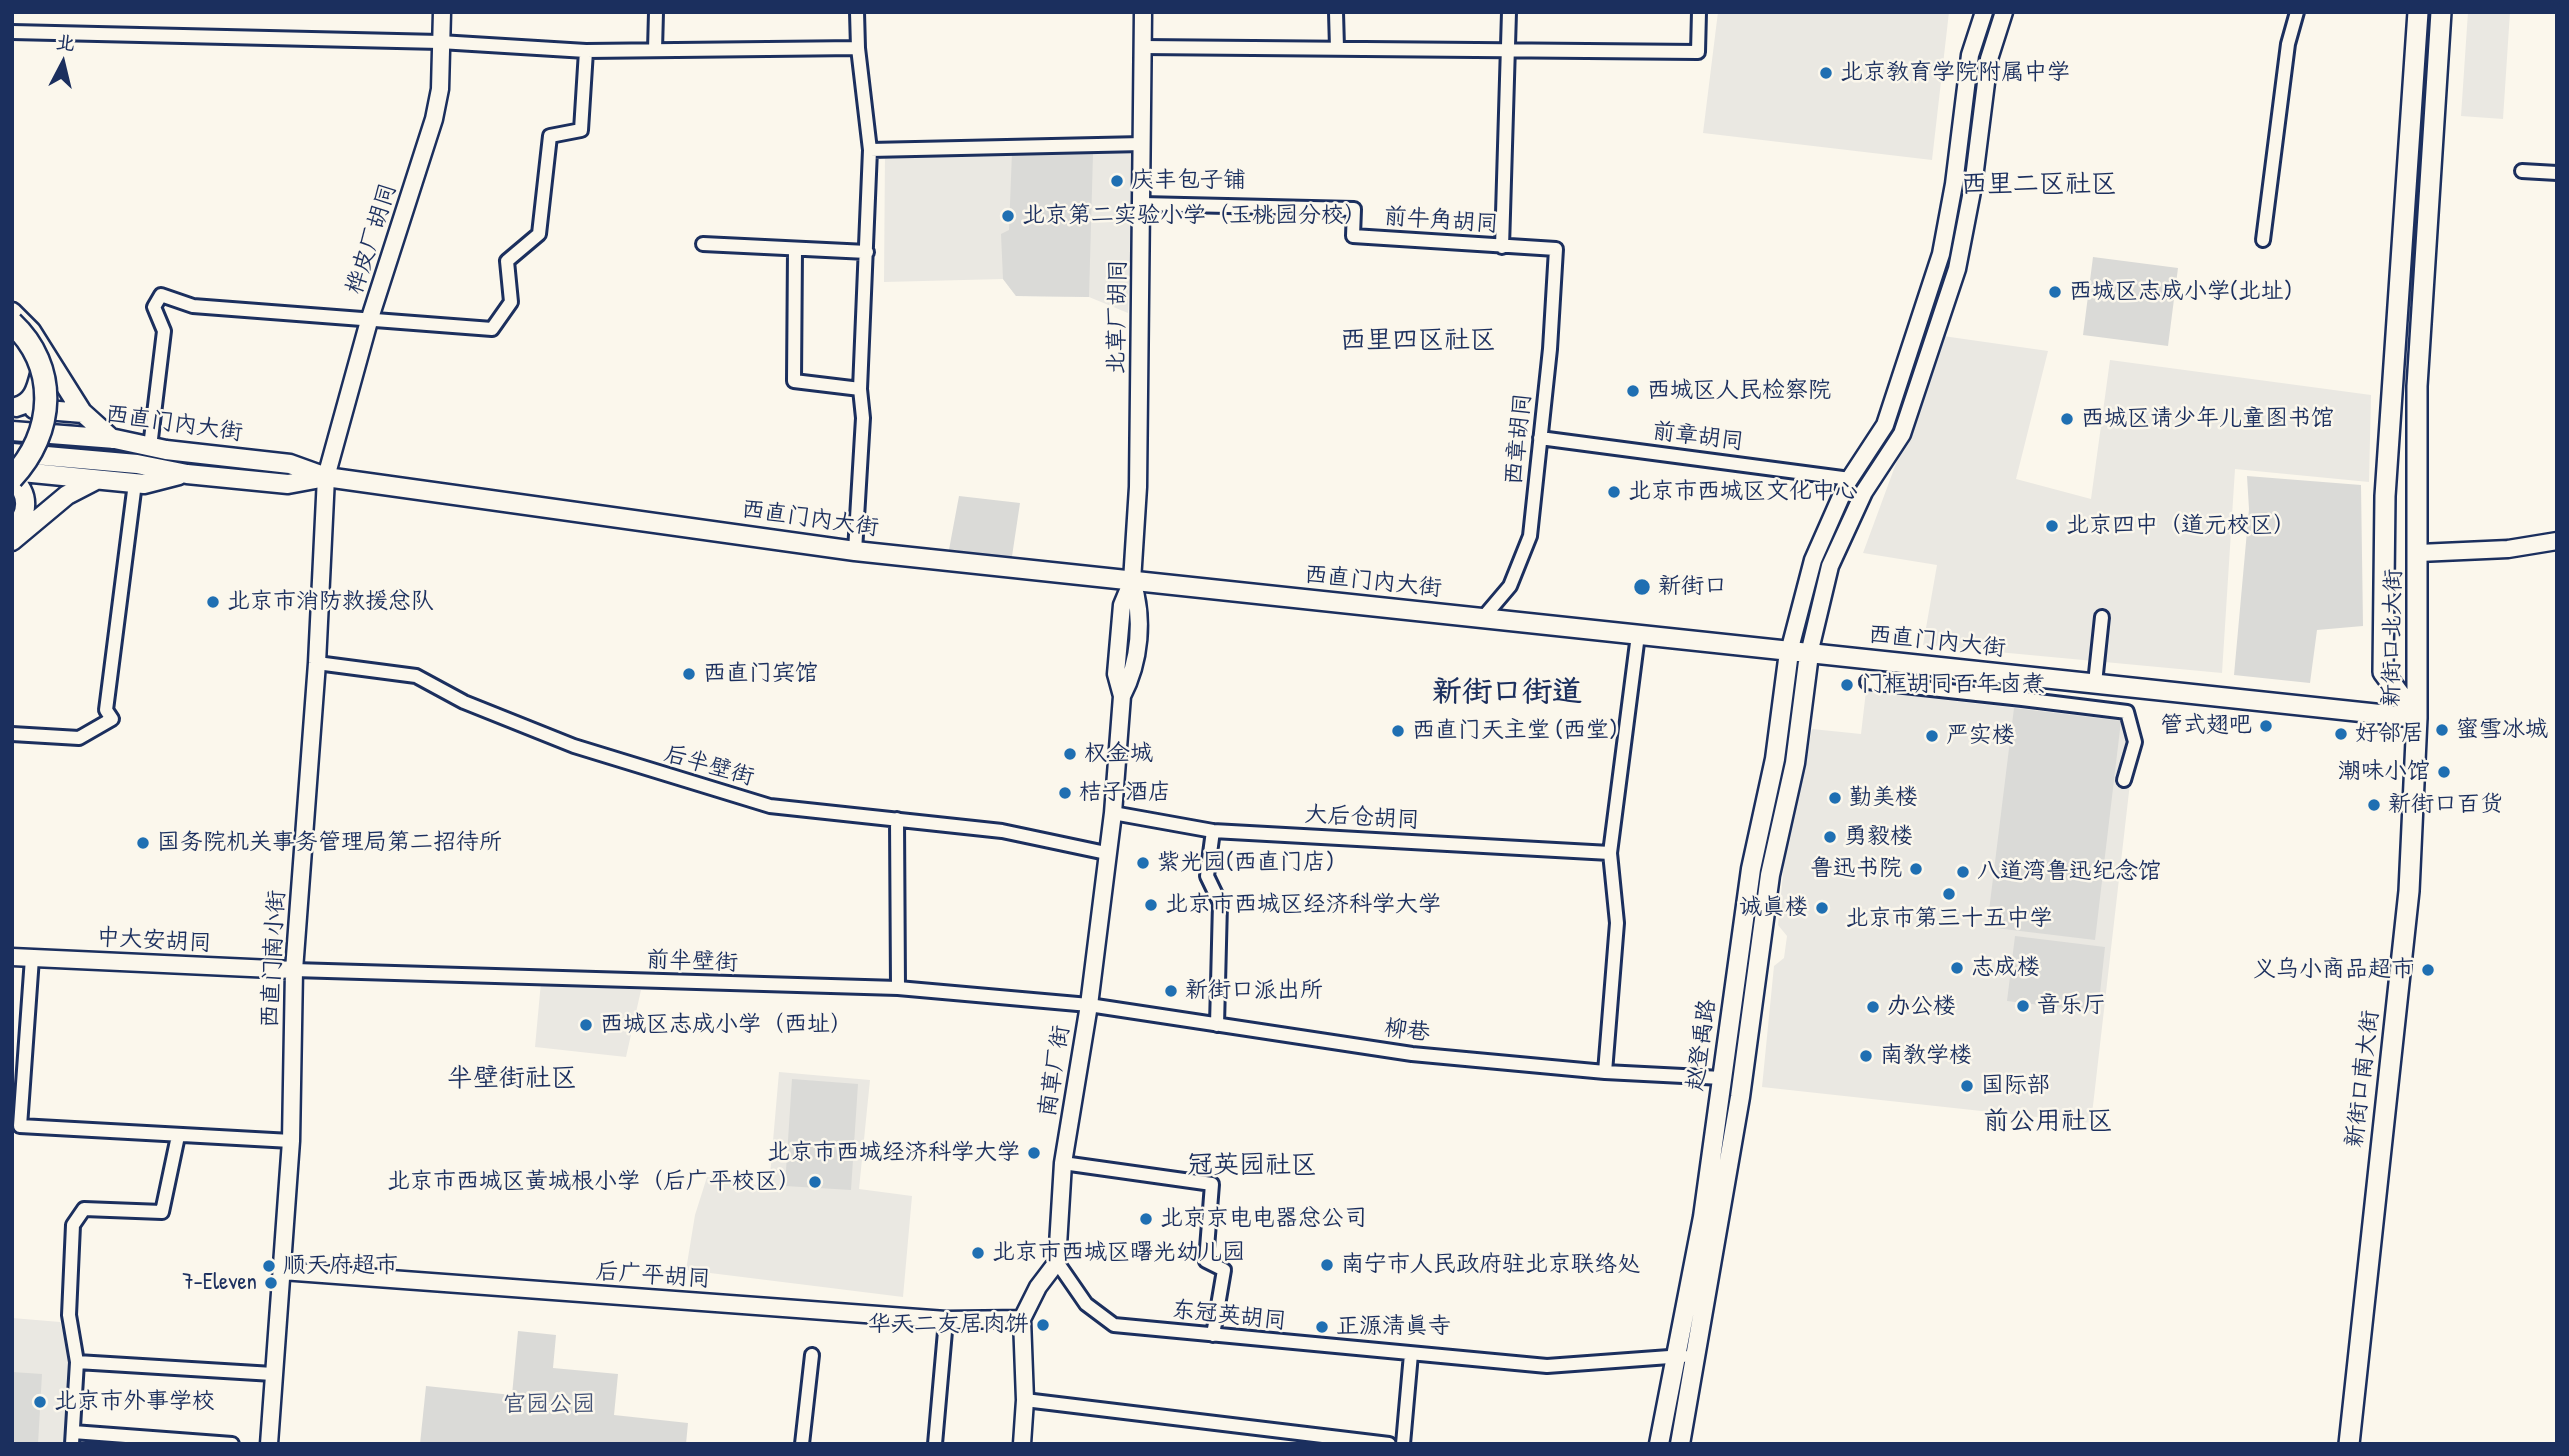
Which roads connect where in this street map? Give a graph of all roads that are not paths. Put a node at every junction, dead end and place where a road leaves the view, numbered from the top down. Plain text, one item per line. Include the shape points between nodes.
1 (442, 12) edge
2 (656, 12) edge
3 (857, 12) edge
4 (1143, 12) edge
5 (1336, 12) edge
6 (1509, 12) edge
7 (1699, 12) edge
8 (1984, 12) edge
9 (2004, 12) edge
10 (2297, 12) edge
11 (2418, 12) edge
12 (2441, 12) edge
13 (12, 32) edge
14 (440, 42) junction
15 (1142, 47) junction
16 (1337, 47) junction
17 (858, 48) junction
18 (586, 51) junction
19 (655, 51) junction
20 (1508, 51) junction
21 (1143, 144) junction
22 (870, 150) junction
23 (2522, 171) dead end
24 (2557, 173) edge
25 (1142, 204) junction
26 (2263, 240) dead end
27 (703, 244) dead end
28 (1502, 247) junction
29 (1556, 249) joint
30 (795, 250) junction
31 (867, 252) junction
32 (12, 312) edge
33 (12, 317) edge
34 (369, 321) junction
35 (12, 323) edge
36 (860, 389) junction
37 (14, 407) edge
38 (83, 413) junction
39 (12, 430) edge
40 (1540, 438) junction
41 (112, 439) junction
42 (150, 447) junction
43 (12, 453) edge
44 (12, 471) edge
45 (191, 474) junction
46 (326, 477) junction
47 (12, 478) edge
48 (100, 479) junction
49 (1850, 479) junction
50 (135, 483) junction
51 (12, 529) edge
52 (12, 541) edge
53 (2557, 541) edge
54 (855, 551) junction
55 (2419, 554) junction
56 (1132, 581) junction
57 (2102, 617) dead end
58 (1482, 618) junction
59 (1638, 635) junction
60 (1789, 652) junction
61 (1809, 654) junction
62 (317, 663) junction
63 (2025, 676) junction
64 (1867, 682) dead end
65 (2095, 683) junction
66 (2022, 699) junction
67 (2417, 718) junction
68 (12, 734) edge
69 (2123, 780) dead end
70 (1113, 813) junction
71 (897, 819) junction
72 (1213, 831) junction
73 (1106, 853) junction
74 (1610, 853) junction
75 (12, 957) edge
76 (32, 958) junction
77 (294, 970) junction
78 (898, 988) junction
79 (1089, 1005) junction
80 (1217, 1025) junction
81 (1605, 1072) junction
82 (1722, 1078) junction
83 (178, 1136) junction
84 (291, 1141) junction
85 (1063, 1163) junction
86 (1058, 1262) junction
87 (282, 1271) junction
88 (1022, 1319) junction
89 (946, 1320) junction
90 (1213, 1335) junction
91 (1411, 1353) junction
92 (812, 1355) dead end
93 (1685, 1356) junction
94 (77, 1362) junction
95 (273, 1374) junction
96 (1025, 1400) junction
97 (72, 1438) edge
98 (232, 1444) edge
99 (269, 1444) edge
100 (802, 1444) edge
101 (935, 1444) edge
102 (1022, 1444) edge
103 (1389, 1444) edge
104 (1403, 1444) edge
105 (1659, 1444) edge
106 (1679, 1444) edge
107 (2349, 1444) edge

1 - 14 street, 桦皮厂胡同
2 - 19 street
3 - 17 street
4 - 15 street, 北草厂胡同
5 - 16 street
6 - 20 street
7 - 20 street via 1698,52
8 - 49 street via 1970,55 1941,254 1885,425
9 - 61 street via 1989,59 1957,269 1902,434 1864,492 1830,566
10 - 26 street via 2288,44
11 - 67 main road, 新街口北大街 via 2385,496 2383,658 2383,672
12 - 55 main road, 新街口北大街 via 2417,386
13 - 14 street
14 - 18 street
14 - 34 street, 桦皮厂胡同 via 440,89 434,119
15 - 16 street
15 - 21 street, 北草厂胡同
16 - 20 street
17 - 19 street
17 - 22 street
18 - 19 street
18 - 34 street via 581,130 550,136 540,234 507,261 511,302 492,329
20 - 28 street
21 - 22 street
21 - 25 street, 北草厂胡同
22 - 31 street
23 - 24 street
25 - 28 street, 前牛角胡同 via 1354,209 1353,236
25 - 56 street, 北草厂胡同 via 1138,487
27 - 30 street
28 - 29 street, 前牛角胡同
29 - 40 street, 西章胡同
30 - 31 street
30 - 36 street via 794,380
31 - 36 street
32 - 38 main road via 31,331
33 - 37 main road via 41,361 33,396 27,404
34 - 42 street via 193,306 161,295 154,307 164,331
34 - 46 street, 桦皮厂胡同
35 - 47 highway, bridge via 37,355 47,394 41,434
36 - 54 street via 863,418
37 - 38 main road
38 - 41 main road
39 - 41 main road, 西直门内大街
40 - 49 street, 前章胡同
40 - 58 street, 西章胡同 via 1530,536 1510,586
41 - 42 main road, 西直门内大街
42 - 46 main road, 西直门内大街 via 290,464
43 - 45 main road, 西直门内大街 via 146,465
44 - 48 main road
45 - 46 main road, 西直门内大街 via 288,484
45 - 50 main road
46 - 54 main road, 西直门内大街
46 - 62 street, 西直门南小街
47 - 51 main road via 26,498 21,520
48 - 50 main road
48 - 52 main road via 72,491
49 - 60 street via 1812,560
50 - 68 street via 106,710 112,719 79,738
53 - 55 street
54 - 56 main road, 西直门内大街
55 - 67 main road, 新街口北大街
56 - 58 main road, 西直门内大街
56 - 70 street, 南草厂街 via 1122,605 1118,646 1116,674 1122,696
57 - 65 street
58 - 59 main road, 西直门内大街
59 - 60 main road, 西直门内大街
59 - 74 street
60 - 61 main road, 西直门内大街
60 - 82 main road, 赵登禹路 via 1775,759 1751,869
61 - 63 main road, 西直门内大街
61 - 93 main road, 赵登禹路 via 1795,763 1770,875 1740,1097
62 - 71 street, 后半壁街 via 416,676 464,702 574,746 770,806
62 - 77 street, 西直门南小街
63 - 65 main road, 西直门内大街
63 - 66 street
64 - 66 street
65 - 67 main road, 西直门内大街
66 - 69 street via 2127,712 2135,742
67 - 107 main road, 新街口南大街 via 2409,891
70 - 72 street, 大后仓胡同
70 - 73 street, 南草厂街
71 - 73 street, 后半壁街 via 1002,831
71 - 78 street
72 - 74 street, 大后仓胡同
72 - 80 street via 1208,876 1220,903
73 - 79 street, 南草厂街
74 - 81 street via 1617,923
75 - 76 street, 中大安胡同
76 - 77 street, 中大安胡同
76 - 83 street via 20,1126
77 - 78 street, 前半壁街
77 - 84 street, 西直门南小街
78 - 79 street, 前半壁街
79 - 80 street, 柳巷
79 - 85 street, 南草厂街
80 - 81 street, 柳巷 via 1412,1054
81 - 82 street, 柳巷
82 - 93 main road, 赵登禹路
83 - 84 street
83 - 94 street via 162,1212 84,1209 73,1225 69,1315
84 - 87 street, 西直门南小街
85 - 86 street, 南草厂街
85 - 90 street via 1212,1184 1206,1261 1224,1270
86 - 88 street via 1038,1287
86 - 90 street, 东冠英胡同 via 1086,1304 1114,1325
87 - 89 street, 后广平胡同
87 - 95 street, 西直门南小街
88 - 89 street, 后广平胡同
88 - 96 street
89 - 101 street
90 - 91 street, 东冠英胡同
91 - 93 street, 东冠英胡同 via 1547,1366
91 - 104 street
92 - 100 street
93 - 105 main road, 赵登禹路
93 - 106 main road, 赵登禹路
94 - 95 street
94 - 97 street
95 - 99 street, 西直门南小街
96 - 102 street
96 - 103 street
97 - 98 street

